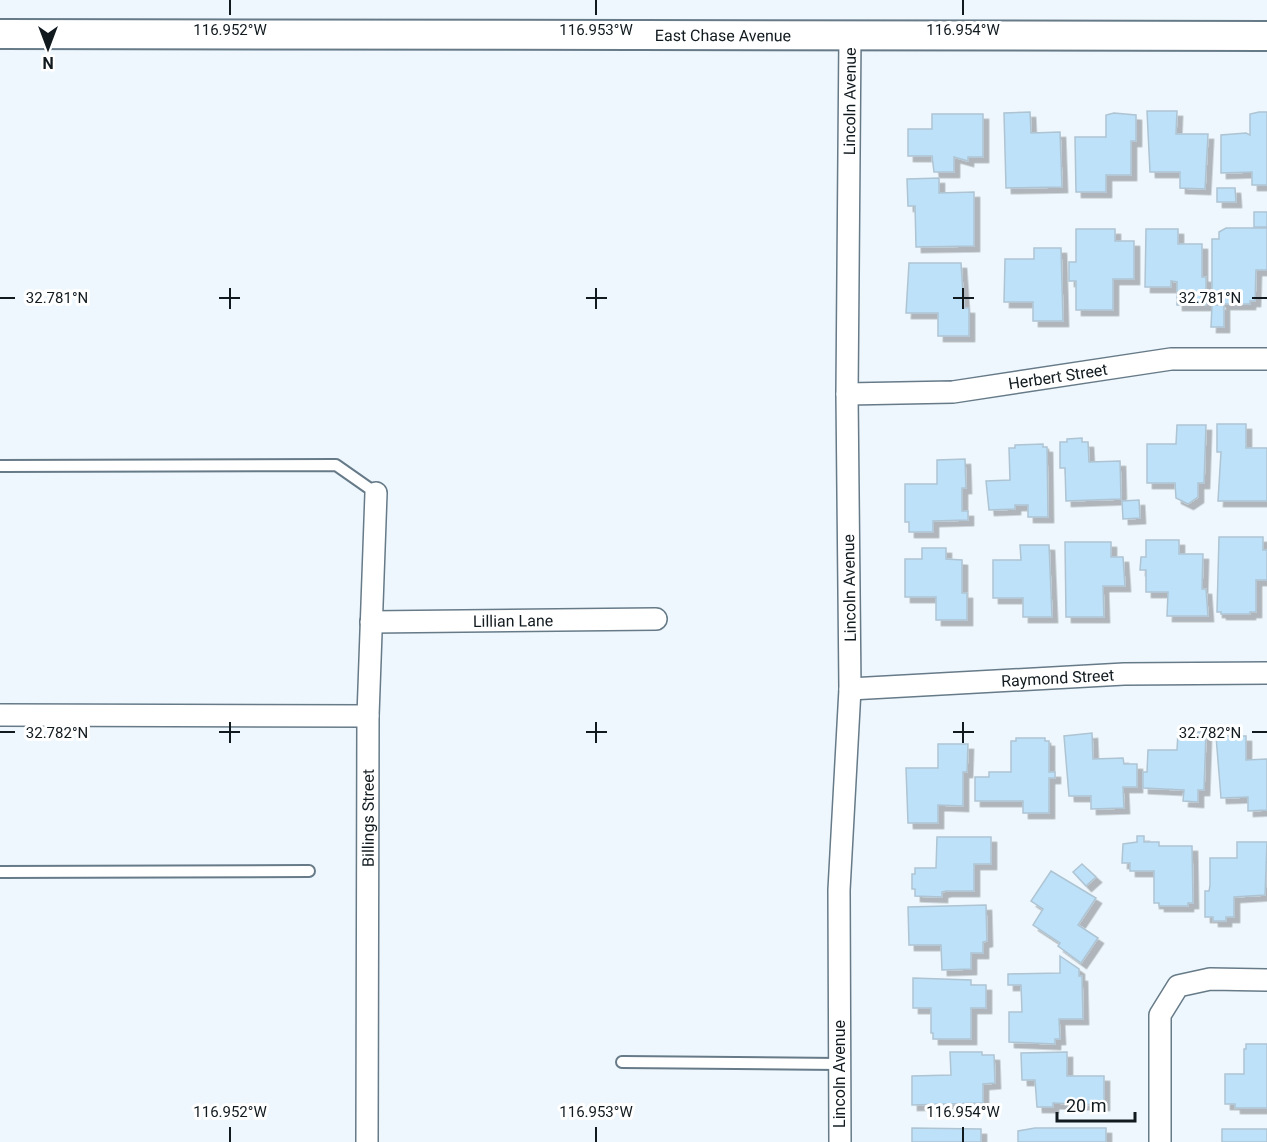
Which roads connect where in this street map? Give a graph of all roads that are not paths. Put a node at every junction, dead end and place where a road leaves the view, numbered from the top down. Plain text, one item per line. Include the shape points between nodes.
1 (0, 34) edge
2 (850, 34) junction
3 (1267, 36) edge
4 (1267, 358) edge
5 (847, 394) junction
6 (0, 466) edge
7 (376, 493) joint
8 (656, 619) dead end
9 (371, 622) junction
10 (1267, 672) edge
11 (850, 688) junction
12 (0, 716) edge
13 (368, 716) junction
14 (309, 871) dead end
15 (0, 872) edge
16 (1267, 980) edge
17 (622, 1062) dead end
18 (839, 1064) junction
19 (367, 1142) edge
20 (840, 1142) edge
21 (1160, 1142) edge

1 - 2 main road, East Chase Avenue
2 - 3 main road, East Chase Avenue
2 - 5 street, Lincoln Avenue
4 - 5 street, Herbert Street via 1171,358 953,392
5 - 11 street, Lincoln Avenue
6 - 7 lane via 336,465
7 - 9 street, Billings Street
8 - 9 street, Lillian Lane
9 - 13 street, Billings Street
10 - 11 street, Raymond Street via 1124,674
11 - 18 street, Lincoln Avenue via 838,890
12 - 13 street
13 - 19 street, Billings Street
14 - 15 lane
16 - 21 street via 1210,980 1178,986 1160,1015
17 - 18 lane
18 - 20 street, Lincoln Avenue

